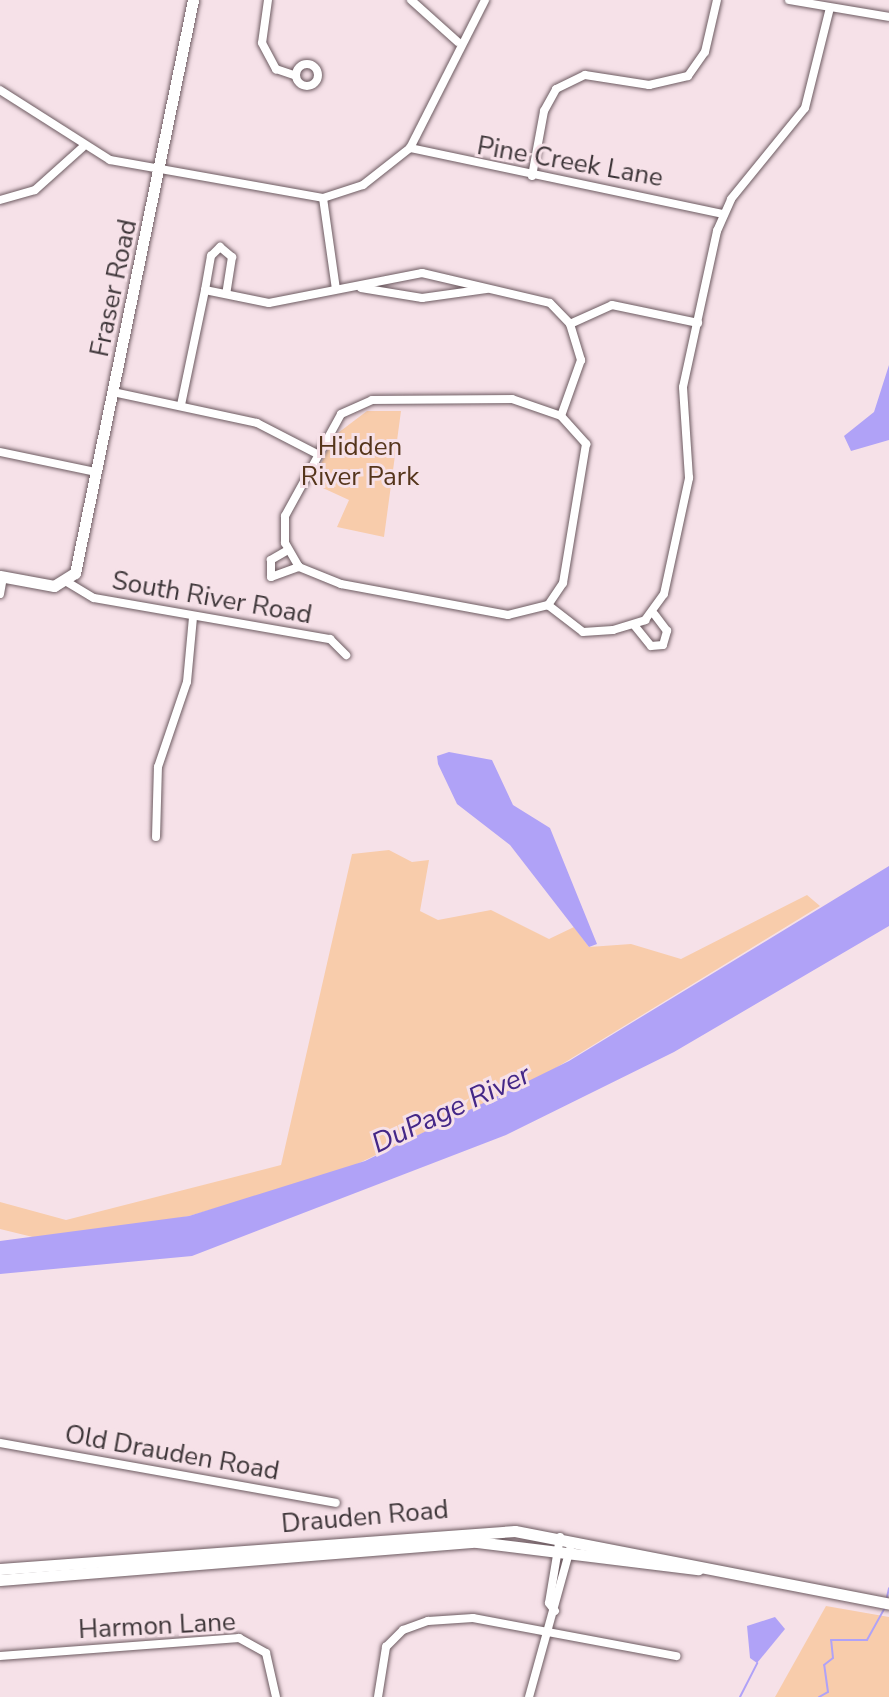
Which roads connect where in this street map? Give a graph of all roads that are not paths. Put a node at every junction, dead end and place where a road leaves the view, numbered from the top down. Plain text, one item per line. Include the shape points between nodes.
1 (193, 0) edge
2 (268, 0) edge
3 (411, 0) edge
4 (485, 0) edge
5 (717, 0) edge
6 (789, 0) edge
7 (830, 8) junction
8 (889, 17) edge
9 (458, 42) junction
10 (296, 76) dead end
11 (0, 90) edge
12 (83, 147) junction
13 (410, 148) junction
14 (161, 171) junction
15 (532, 176) junction
16 (323, 198) junction
17 (0, 200) edge
18 (723, 214) junction
19 (356, 287) junction
20 (490, 288) junction
21 (336, 289) junction
22 (205, 290) junction
23 (226, 294) junction
24 (698, 323) junction
25 (570, 324) junction
26 (113, 392) junction
27 (181, 405) junction
28 (561, 416) junction
29 (0, 452) edge
30 (315, 453) junction
31 (96, 472) junction
32 (288, 550) junction
33 (299, 567) junction
34 (2, 576) edge
35 (67, 582) junction
36 (0, 594) edge
37 (548, 605) junction
38 (654, 614) junction
39 (193, 617) junction
40 (634, 625) junction
41 (346, 655) dead end
42 (156, 837) dead end
43 (0, 1443) edge
44 (336, 1503) dead end
45 (565, 1544) junction
46 (0, 1569) edge
47 (0, 1580) edge
48 (889, 1604) edge
49 (550, 1633) junction
50 (379, 1635) dead end
51 (389, 1642) junction
52 (0, 1656) edge
53 (676, 1656) dead end
54 (276, 1697) edge
55 (378, 1697) edge
56 (529, 1697) edge

1 - 14 street, Fraser Road
2 - 10 street via 262,43 276,69
3 - 9 street
4 - 9 street
5 - 15 street via 705,52 688,76 649,85 591,74 561,84 544,111
6 - 7 street
7 - 8 street
7 - 18 street via 805,108
9 - 13 street
11 - 12 street
12 - 14 street
12 - 17 street via 35,190
13 - 15 street, Pine Creek Lane
13 - 16 street via 363,185
14 - 16 street
14 - 26 street, Fraser Road
15 - 18 street, Pine Creek Lane
16 - 21 street
18 - 24 street
19 - 20 street via 422,298
19 - 20 street via 422,273
19 - 21 street
20 - 25 street via 550,303
21 - 23 street via 269,303
22 - 23 street
22 - 23 street via 211,256 220,247 232,257
22 - 27 street
24 - 25 street via 612,305
24 - 38 street via 683,387 689,478
25 - 28 street via 581,360
26 - 27 street
26 - 31 street, Fraser Road
27 - 30 street via 257,423
28 - 30 street via 504,399 372,400 341,414
28 - 37 street via 586,444 588,463 563,583
29 - 31 street
30 - 32 street via 285,516
31 - 35 street, Fraser Road via 75,573
32 - 33 street
32 - 33 street via 268,566 271,577
33 - 37 street via 341,584 508,615
34 - 35 street
34 - 36 street
35 - 39 street, South River Road via 94,598
37 - 40 street via 583,632
38 - 40 street
38 - 40 street via 667,631 663,645 651,646
39 - 41 street, South River Road via 330,639
39 - 42 street via 187,682 158,767
43 - 44 street, Old Drauden Road
45 - 46 street, Drauden Road via 477,1530
45 - 47 street, Drauden Road via 477,1542
45 - 48 street, Drauden Road
45 - 49 street via 549,1603 555,1611
49 - 51 street via 460,1618 418,1623
49 - 53 street
49 - 56 street
50 - 51 street
51 - 55 street via 378,1669
52 - 54 street, Harmon Lane via 226,1638 261,1644 272,1663

